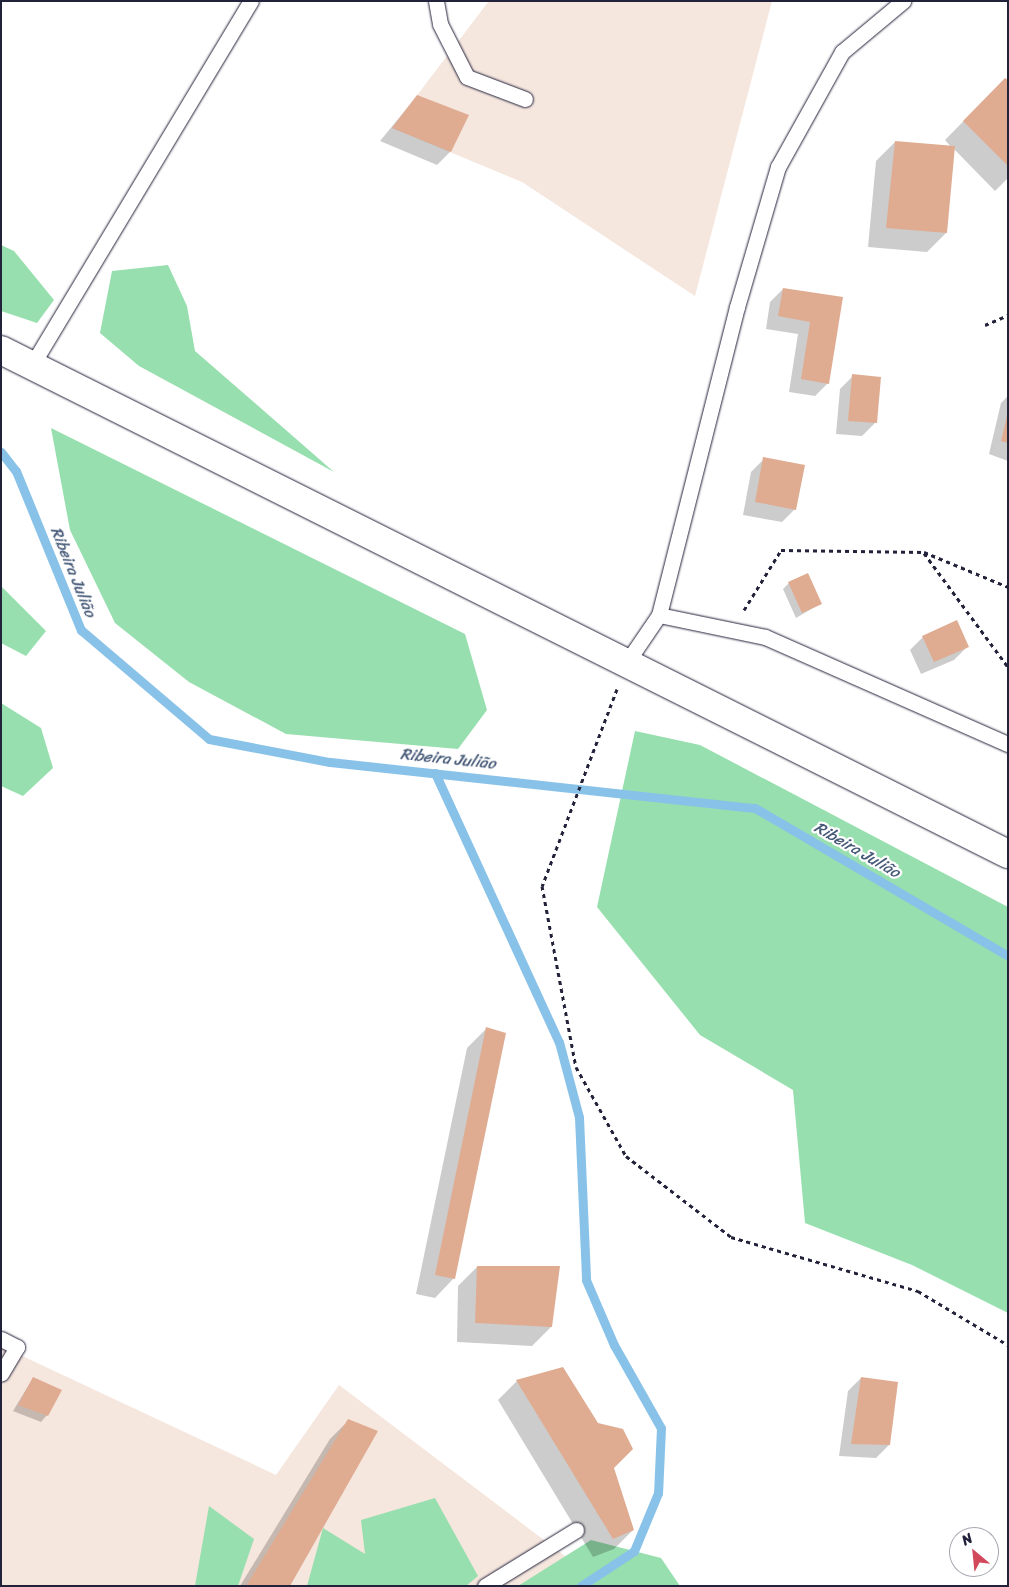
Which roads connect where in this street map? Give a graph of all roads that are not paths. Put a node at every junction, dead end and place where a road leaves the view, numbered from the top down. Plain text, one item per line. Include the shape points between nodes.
1 (251, 1) edge
2 (436, 1) edge
3 (903, 1) edge
4 (525, 99) dead end
5 (1, 350) edge
6 (32, 365) junction
7 (659, 615) junction
8 (627, 662) junction
9 (1008, 744) edge
10 (1008, 854) edge
11 (1, 1339) edge
12 (1, 1374) edge
13 (576, 1530) dead end
14 (486, 1586) edge

1 - 6 lane
2 - 4 lane via 440,24 467,76
3 - 7 lane via 842,52 778,168 736,307
5 - 6 main road
6 - 8 main road
7 - 8 lane
7 - 9 lane via 765,637
8 - 10 main road
11 - 12 lane via 17,1347
13 - 14 lane

